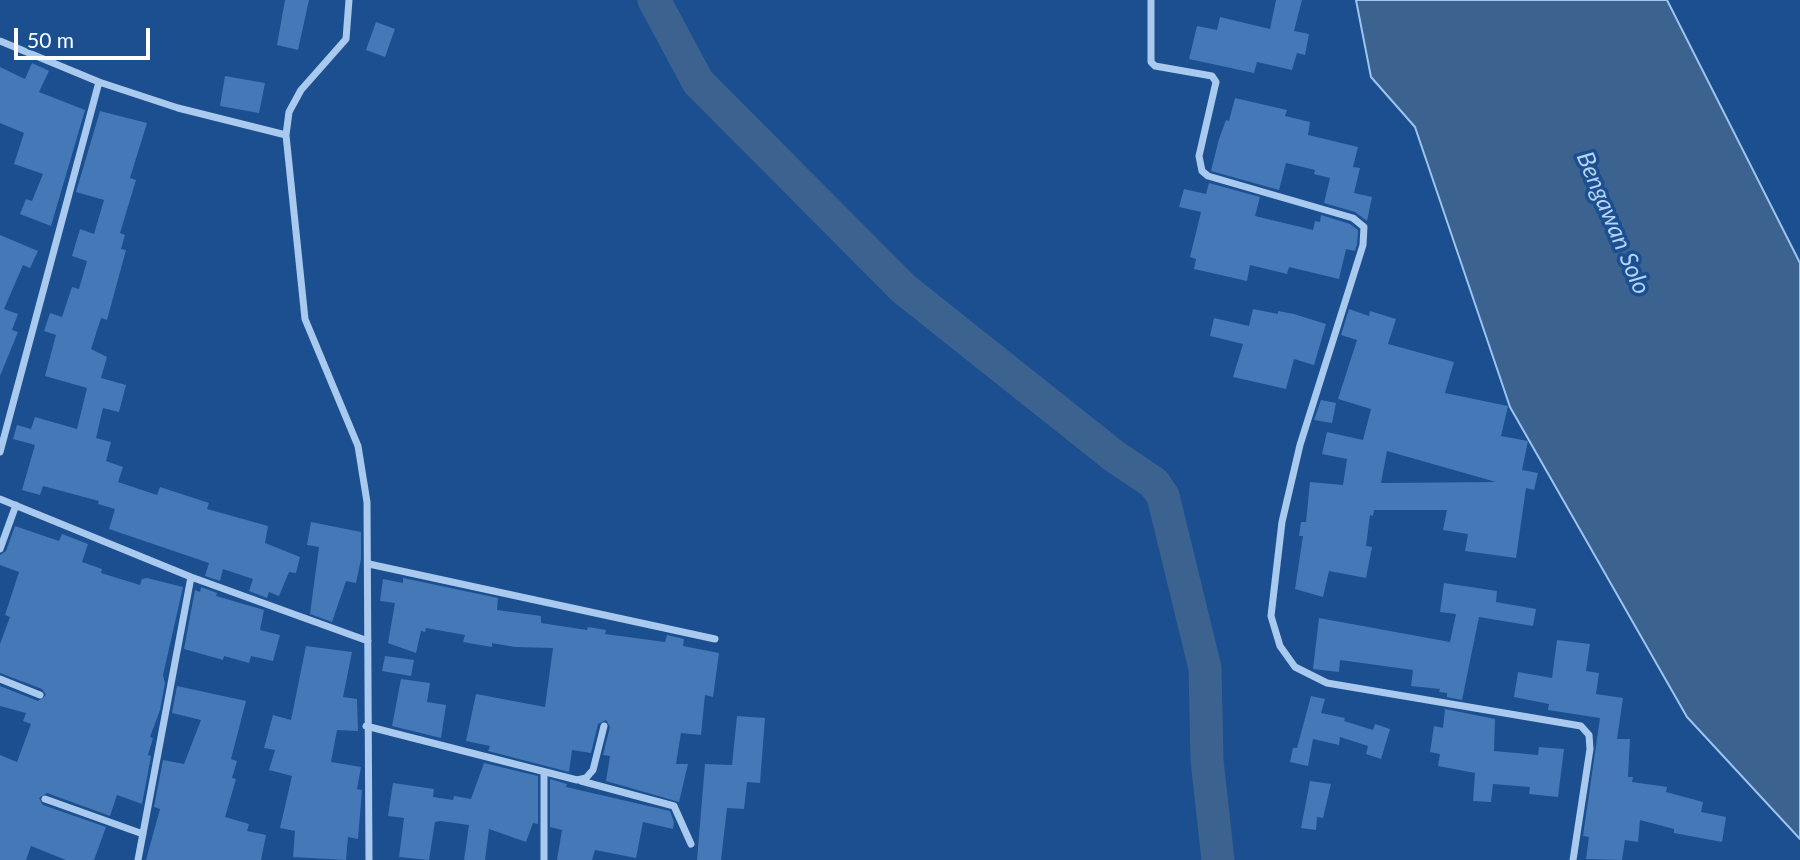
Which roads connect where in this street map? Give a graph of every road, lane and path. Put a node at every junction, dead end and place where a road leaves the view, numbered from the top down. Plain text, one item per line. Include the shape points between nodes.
1 (349, 0) edge
2 (1151, 0) edge
3 (0, 41) edge
4 (99, 82) junction
5 (286, 135) junction
6 (0, 452) edge
7 (0, 499) edge
8 (16, 505) junction
9 (0, 550) edge
10 (369, 564) junction
11 (191, 577) junction
12 (715, 639) dead end
13 (368, 641) junction
14 (0, 679) edge
15 (40, 695) dead end
16 (366, 726) junction
17 (604, 726) dead end
18 (544, 774) junction
19 (577, 780) junction
20 (45, 799) dead end
21 (143, 834) junction
22 (691, 844) dead end
23 (138, 860) edge
24 (369, 860) edge
25 (544, 860) edge
26 (1573, 860) edge

1 - 5 street via 345,39 301,90 289,112
2 - 26 street via 1155,66 1201,73 1216,82 1199,156 1202,171 1353,218 1364,227 1363,245 1300,445 1282,522 1271,616 1280,646 1295,667 1327,682 1581,726 1589,735 1590,749
3 - 4 street
4 - 5 street
4 - 6 street
5 - 10 street via 303,307 358,446 367,502
7 - 8 street
8 - 9 street
8 - 11 street
10 - 12 street
10 - 13 street
11 - 13 street
11 - 21 street
13 - 16 street
14 - 15 street
16 - 18 street
16 - 24 street
17 - 19 street via 593,769
18 - 19 street
18 - 25 street
19 - 22 street via 674,806
20 - 21 street
21 - 23 street

